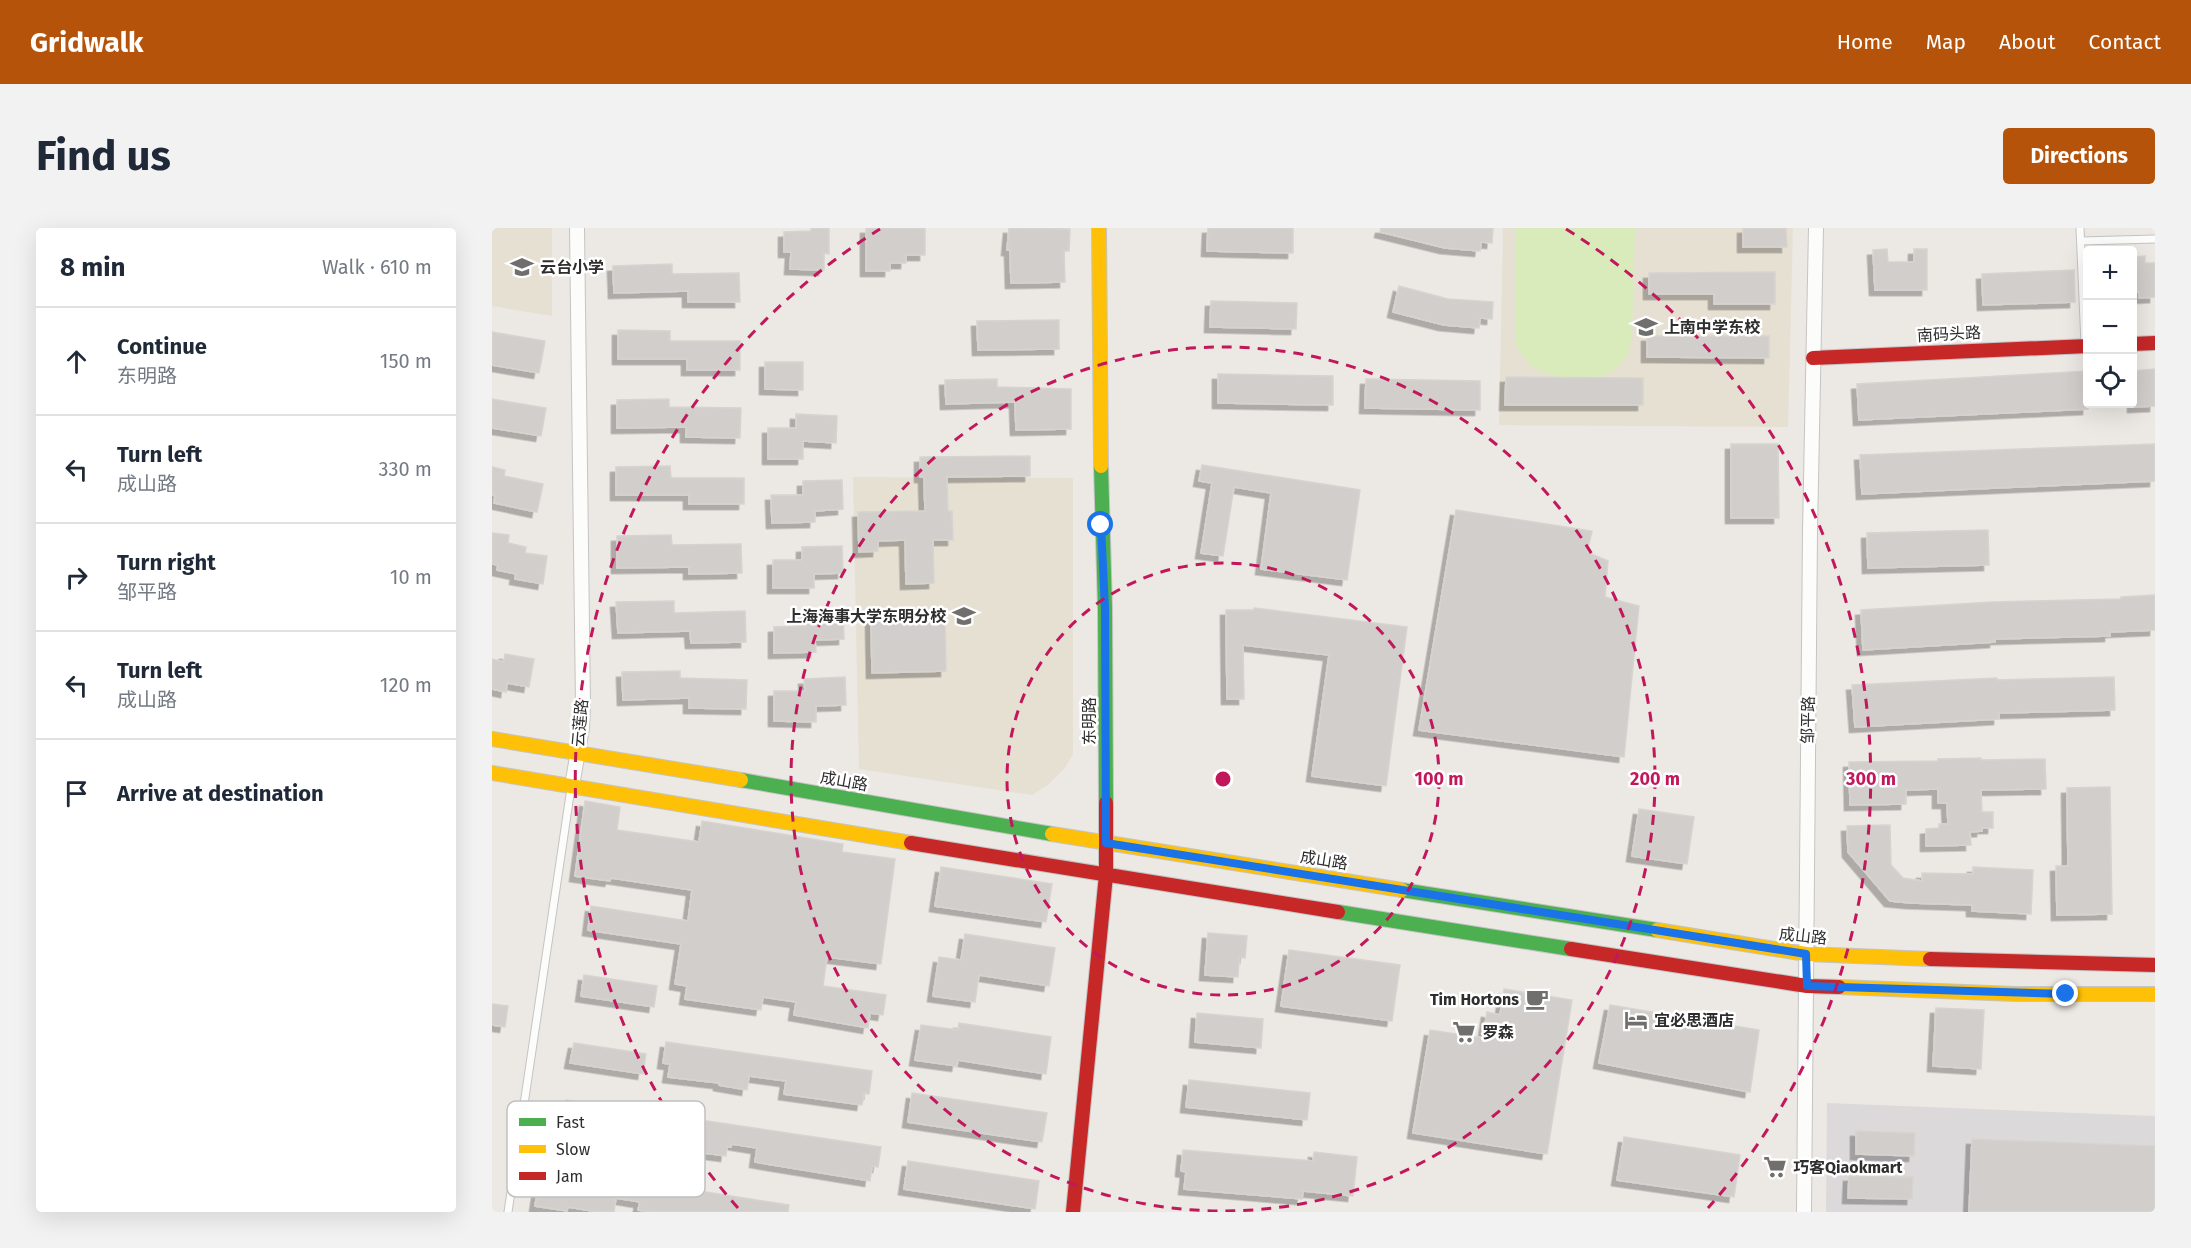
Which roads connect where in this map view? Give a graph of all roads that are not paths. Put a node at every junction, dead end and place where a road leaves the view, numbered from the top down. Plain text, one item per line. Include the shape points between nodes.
1 (577, 228) edge
2 (1099, 228) edge
3 (1816, 228) edge
4 (2080, 228) edge
5 (2155, 239) edge
6 (2080, 241) junction
7 (2084, 300) edge
8 (2155, 343) edge
9 (2137, 344) edge
10 (2083, 346) edge
11 (1813, 358) junction
12 (492, 739) edge
13 (578, 752) junction
14 (492, 773) edge
15 (572, 786) junction
16 (1106, 843) junction
17 (1106, 875) junction
18 (1806, 954) junction
19 (2155, 965) edge
20 (1807, 986) junction
21 (2155, 994) edge
22 (525, 1101) edge
23 (510, 1197) edge
24 (508, 1212) edge
25 (1073, 1212) edge
26 (1804, 1212) edge

1 - 13 street, 云莲路 via 583,705
2 - 16 main road, 东明路
3 - 11 street, 邹平路
4 - 6 lane
5 - 6 lane
6 - 7 lane
8 - 9 main road
10 - 11 main road, 南码头路
11 - 18 street, 邹平路
12 - 13 main road, 成山路
13 - 15 street, 云莲路
13 - 16 main road, 成山路
14 - 15 main road
15 - 17 main road
15 - 22 lane, 云莲路
16 - 17 main road, 东明路
16 - 18 main road, 成山路
17 - 20 main road
17 - 25 main road, 东明路
18 - 19 main road, 成山路
18 - 20 street, 邹平路
20 - 21 main road via 2015,994
20 - 26 street, 邹平路
23 - 24 lane, 云莲路

